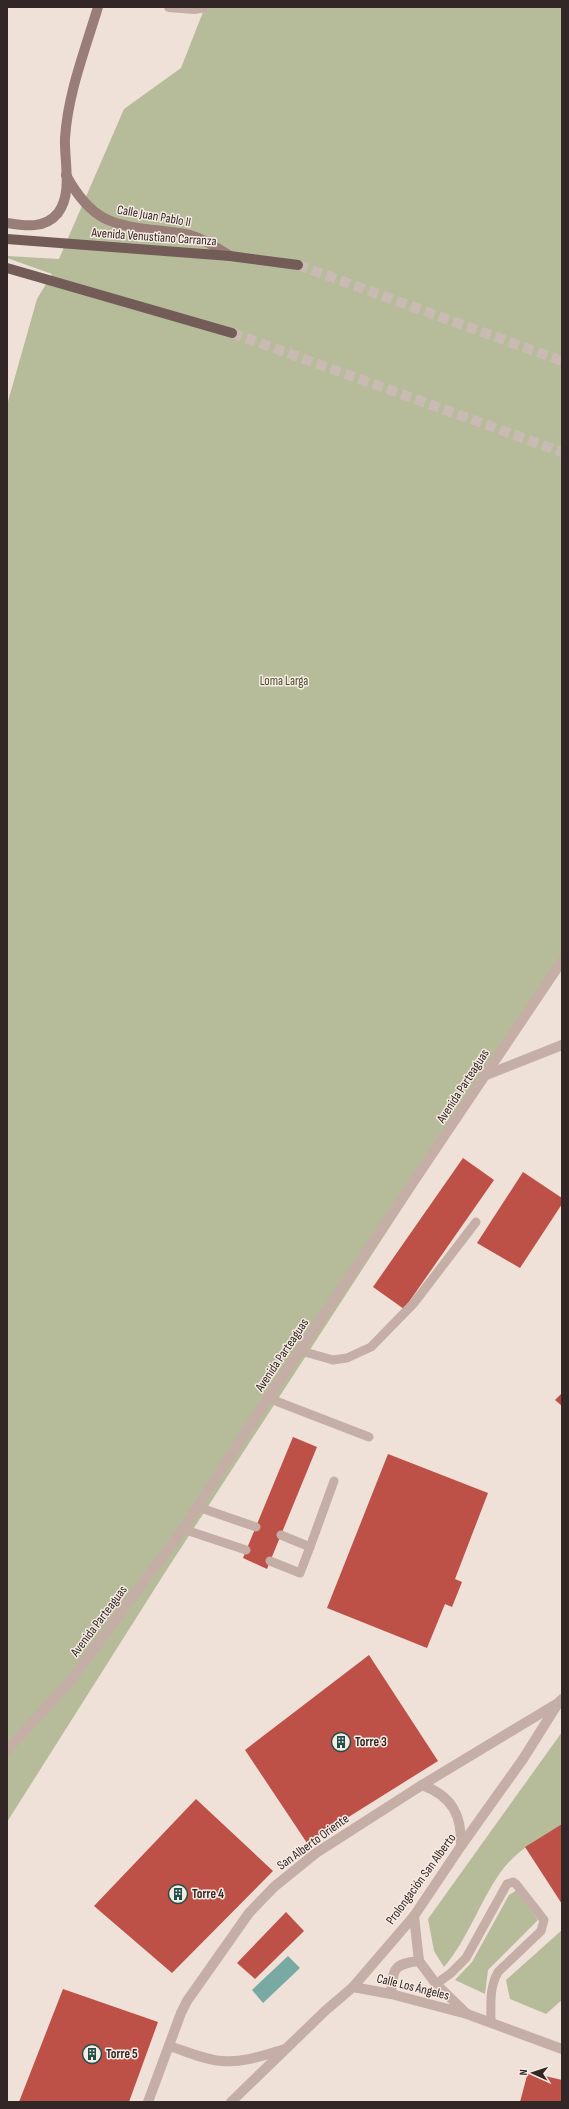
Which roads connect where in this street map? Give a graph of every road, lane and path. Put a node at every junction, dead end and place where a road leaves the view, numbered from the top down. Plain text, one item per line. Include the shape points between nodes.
1 (98, 7) edge
2 (169, 7) edge
3 (205, 7) edge
4 (66, 174) junction
5 (7, 223) edge
6 (7, 239) edge
7 (230, 256) junction
8 (298, 265) tunnel mouth
9 (7, 268) edge
10 (232, 333) tunnel mouth
11 (562, 961) edge
12 (562, 1045) edge
13 (486, 1075) junction
14 (476, 1222) dead end
15 (302, 1351) junction
16 (268, 1398) junction
17 (369, 1437) dead end
18 (334, 1481) dead end
19 (198, 1507) junction
20 (256, 1527) dead end
21 (184, 1529) junction
22 (281, 1536) dead end
23 (310, 1547) junction
24 (246, 1550) dead end
25 (270, 1561) dead end
26 (560, 1701) edge
27 (7, 1750) edge
28 (422, 1785) junction
29 (461, 1846) junction
30 (414, 1916) junction
31 (419, 1961) junction
32 (436, 1984) junction
33 (353, 1987) junction
34 (391, 1994) junction
35 (467, 2014) junction
36 (491, 2023) junction
37 (169, 2046) junction
38 (287, 2048) junction
39 (562, 2049) edge
40 (148, 2102) edge
41 (231, 2102) edge

1 - 4 street via 68,106 65,139
2 - 3 street
4 - 5 street via 65,197 52,219 39,225
4 - 7 street, Calle Juan Pablo II via 84,202 94,213 108,221 124,226 189,235 208,242
6 - 7 main road, Avenida Venustiano Carranza
7 - 8 main road, Avenida Venustiano Carranza
9 - 10 main road
11 - 13 street, Avenida Parteaguas
12 - 13 street
13 - 15 street, Avenida Parteaguas
14 - 15 lane via 414,1302 371,1347 347,1358 333,1360
15 - 16 street, Avenida Parteaguas
16 - 17 lane
16 - 19 street, Avenida Parteaguas
18 - 23 lane
19 - 20 lane
19 - 21 street, Avenida Parteaguas
21 - 24 lane
21 - 27 street, Avenida Parteaguas via 67,1684
22 - 23 lane
23 - 25 lane via 300,1573
26 - 28 street, San Alberto Oriente
26 - 29 street, Prolongación San Alberto via 523,1759
28 - 29 street via 437,1791 456,1812 461,1831
28 - 37 street, San Alberto Oriente via 316,1853 274,1887 249,1913 195,1989 181,2013
29 - 30 street, Prolongación San Alberto
30 - 31 street, Calle Los Ángeles
30 - 33 street, Prolongación San Alberto
31 - 32 street, Calle Los Ángeles
31 - 34 street via 396,1967
32 - 35 street, Calle Los Ángeles
32 - 36 lane via 466,1958 507,1884 516,1884 544,1920 544,1924 498,1972 491,1993
33 - 34 street, Calle Los Ángeles
33 - 38 street, Prolongación San Alberto
34 - 35 street, Calle Los Ángeles
35 - 36 street, Calle Los Ángeles
36 - 39 street, Calle Los Ángeles
37 - 38 street via 223,2061 260,2056
37 - 40 street, San Alberto Oriente
38 - 41 street, Prolongación San Alberto

